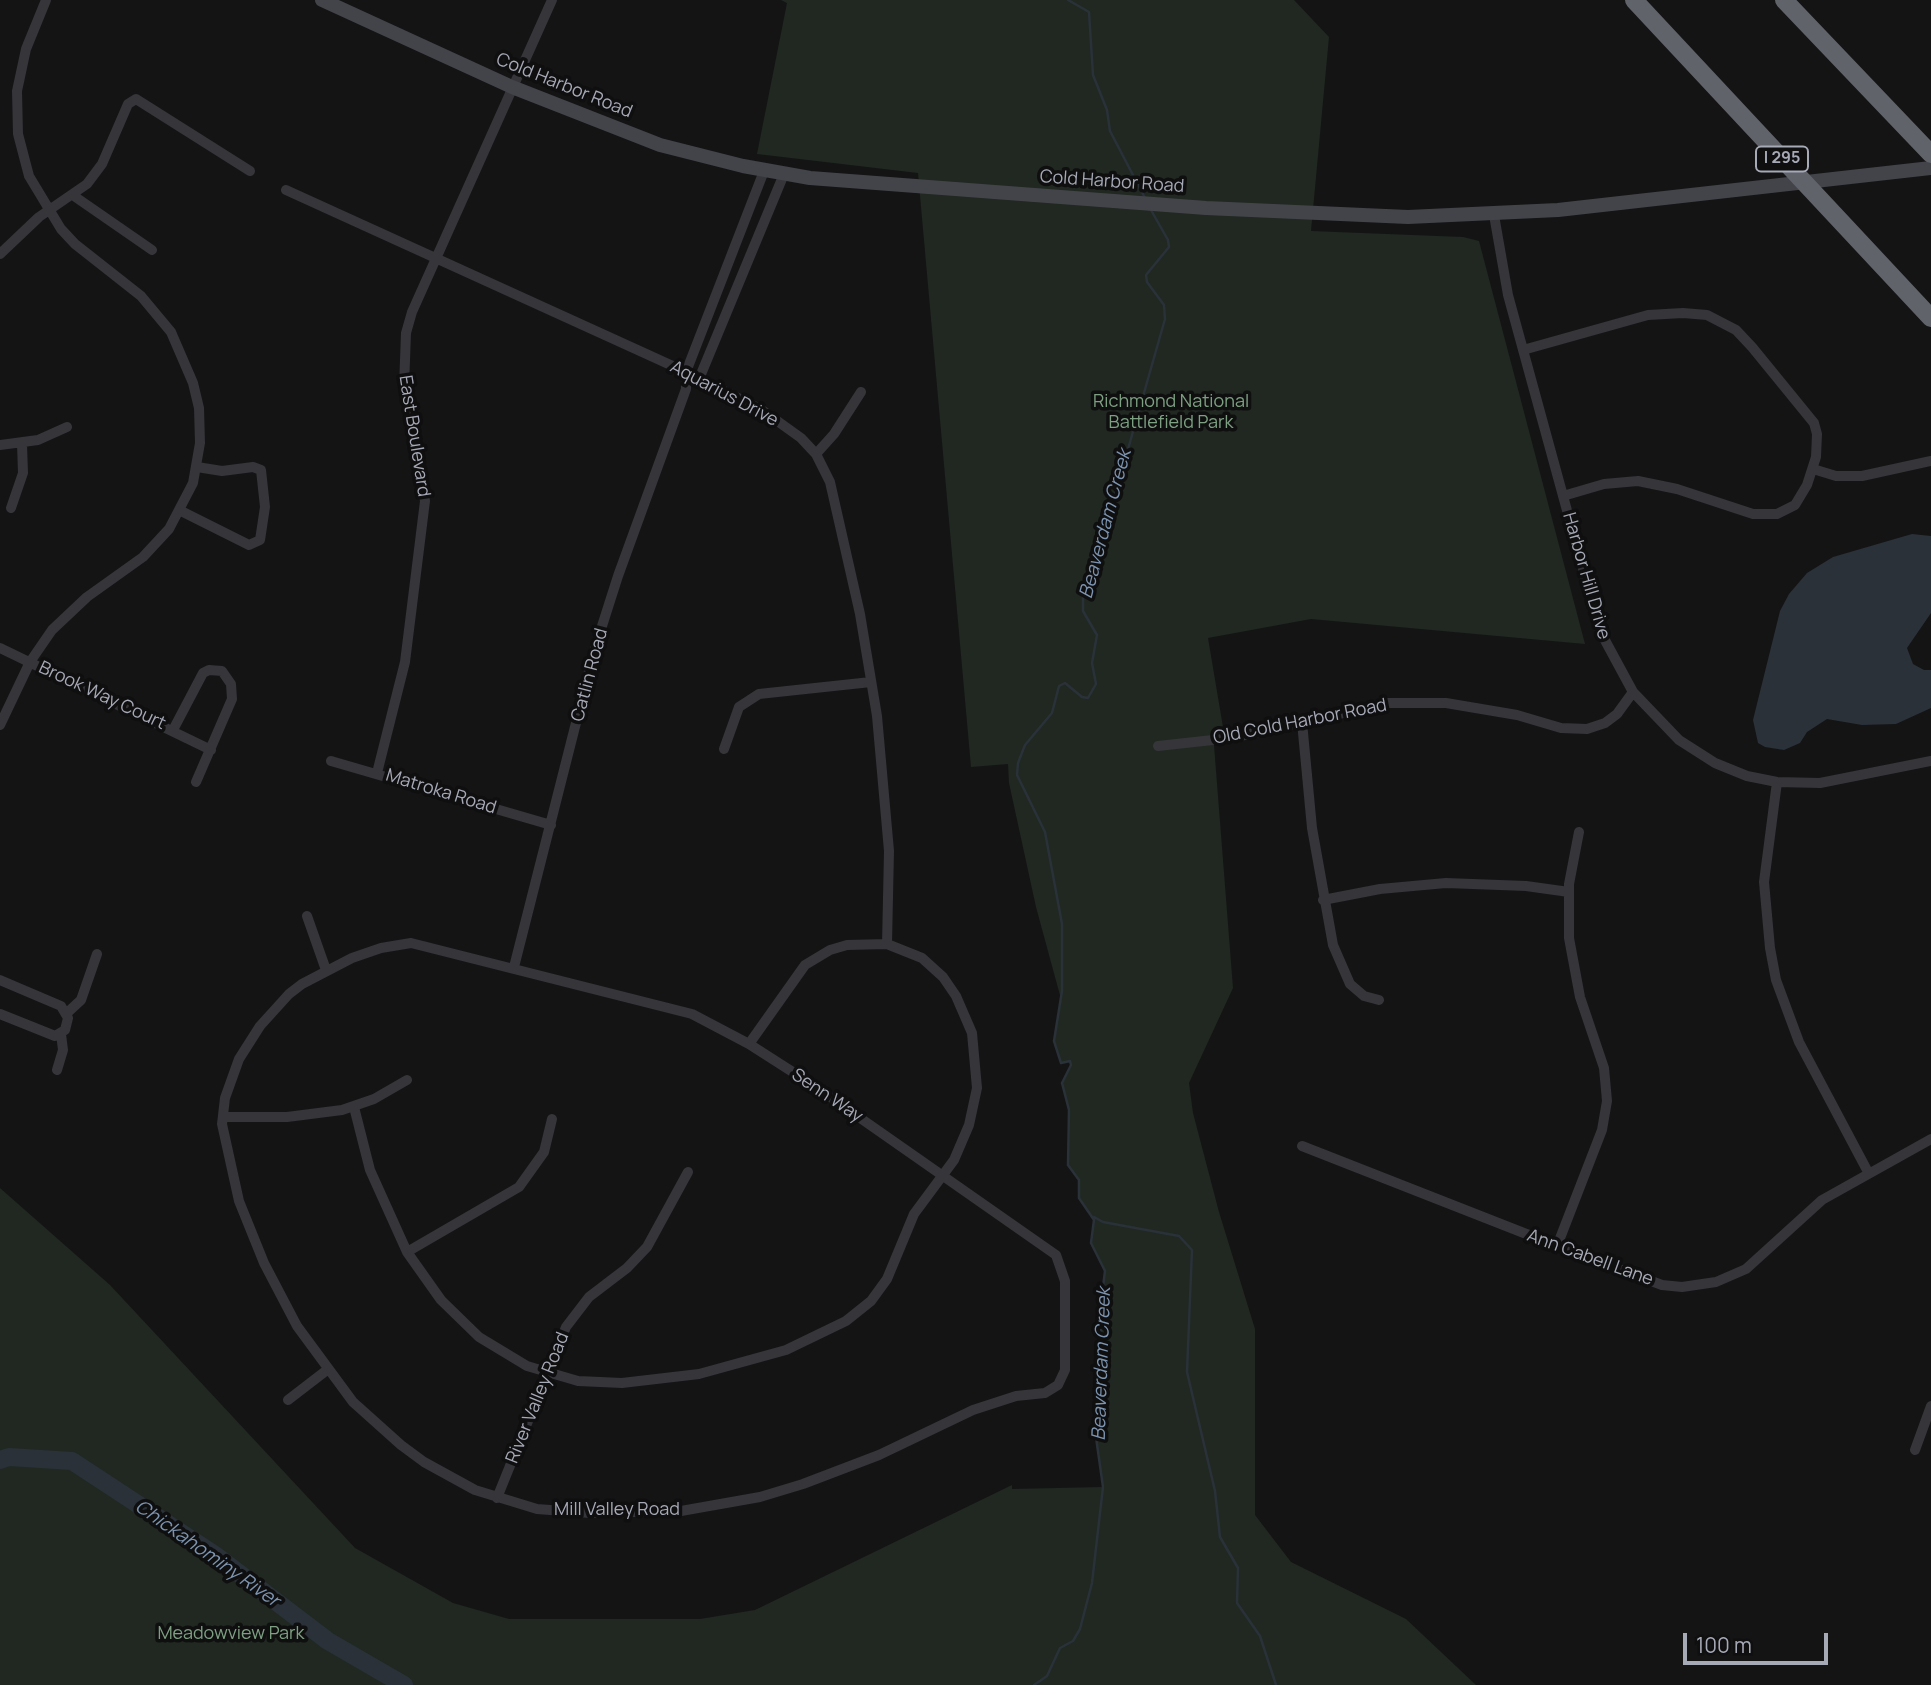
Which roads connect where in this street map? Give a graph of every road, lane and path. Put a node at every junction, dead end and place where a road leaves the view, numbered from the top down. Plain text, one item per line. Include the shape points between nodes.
1 (46, 0) edge
2 (322, 0) edge
3 (552, 0) edge
4 (1634, 0) edge
5 (1784, 0) edge
6 (512, 87) junction
7 (1931, 154) edge
8 (1931, 168) edge
9 (764, 171) junction
10 (250, 172) dead end
11 (784, 174) junction
12 (286, 190) dead end
13 (74, 196) junction
14 (47, 211) junction
15 (1494, 215) junction
16 (152, 250) dead end
17 (0, 254) edge
18 (435, 259) junction
19 (1931, 318) edge
20 (1523, 350) junction
21 (686, 372) junction
22 (699, 379) junction
23 (686, 389) junction
24 (862, 392) dead end
25 (67, 427) dead end
26 (22, 444) junction
27 (0, 445) edge
28 (816, 454) junction
29 (1931, 461) edge
30 (197, 467) junction
31 (1813, 469) junction
32 (1563, 496) junction
33 (12, 508) dead end
34 (181, 511) junction
35 (0, 648) edge
36 (30, 662) junction
37 (871, 682) junction
38 (1633, 692) junction
39 (1302, 722) junction
40 (0, 725) edge
41 (173, 730) junction
42 (1158, 746) dead end
43 (724, 749) dead end
44 (211, 750) junction
45 (331, 761) dead end
46 (1931, 761) edge
47 (377, 773) junction
48 (195, 782) dead end
49 (1777, 782) junction
50 (551, 825) junction
51 (1579, 832) dead end
52 (1569, 892) junction
53 (1323, 900) junction
54 (307, 916) dead end
55 (887, 944) junction
56 (97, 954) dead end
57 (514, 967) junction
58 (326, 970) junction
59 (0, 980) edge
60 (1379, 1000) dead end
61 (67, 1013) junction
62 (0, 1014) edge
63 (61, 1034) junction
64 (749, 1044) junction
65 (57, 1070) dead end
66 (407, 1080) dead end
67 (354, 1107) junction
68 (223, 1117) junction
69 (552, 1119) dead end
70 (1931, 1139) edge
71 (1302, 1146) dead end
72 (688, 1172) dead end
73 (1868, 1172) junction
74 (943, 1175) junction
75 (1557, 1246) junction
76 (407, 1252) junction
77 (1064, 1316) joint
78 (327, 1370) junction
79 (547, 1374) junction
80 (288, 1400) dead end
81 (1931, 1406) edge
82 (1915, 1450) dead end
83 (496, 1498) junction

1 - 14 street via 26,49 17,113 29,176
2 - 6 main road, Cold Harbor Road
3 - 6 street, East Boulevard
4 - 19 highway, I 295
5 - 7 highway
6 - 9 main road, Cold Harbor Road via 660,145
6 - 18 street, East Boulevard
8 - 15 main road, Cold Harbor Road
9 - 11 main road, Cold Harbor Road
9 - 21 street, Catlin Road
10 - 13 street via 136,99 128,104 102,164
11 - 15 main road, Cold Harbor Road via 1206,208 1408,217
11 - 22 street
12 - 18 street, Aquarius Drive
13 - 14 street
13 - 16 street
14 - 17 street
14 - 30 street via 75,244 141,296 171,332 188,367 199,408
15 - 20 street, Harbor Hill Drive
18 - 21 street, Aquarius Drive
18 - 47 street, East Boulevard via 412,312 403,351 404,387 425,501 405,662
20 - 31 street via 1648,315 1707,315 1736,330 1814,423
20 - 32 street, Harbor Hill Drive
21 - 22 street, Aquarius Drive
21 - 23 street, Catlin Road
22 - 23 street
22 - 28 street, Aquarius Drive via 782,423
23 - 50 street, Catlin Road via 610,600
24 - 28 street
25 - 26 street
26 - 27 street
26 - 33 street via 23,473
28 - 37 street, Aquarius Drive via 830,482
29 - 31 street via 1862,477
30 - 34 street
30 - 34 street via 261,470 265,507 260,540 249,545
31 - 32 street via 1795,505 1769,515 1638,481 1604,484
32 - 38 street, Harbor Hill Drive via 1601,631
34 - 36 street via 144,557 66,615
35 - 36 street, Brook Way Court
36 - 40 street
36 - 41 street, Brook Way Court
37 - 43 street via 759,694 739,707
37 - 55 street, Aquarius Drive via 888,851
38 - 39 street, Old Cold Harbor Road via 1605,723 1587,729 1561,728 1477,707 1417,702 1371,706
38 - 49 street, Harbor Hill Drive via 1661,725 1697,752 1735,772
39 - 42 street, Old Cold Harbor Road via 1231,738
39 - 53 street
41 - 44 street, Brook Way Court
41 - 44 street, Brook Way Court via 204,674 222,671 231,684 232,699
44 - 48 street, Brook Way Court
45 - 47 street, Matroka Road
46 - 49 street, Harbor Hill Drive via 1819,783
47 - 50 street, Matroka Road
49 - 73 street via 1764,882 1776,980 1799,1042
50 - 57 street, Catlin Road
51 - 52 street
52 - 53 street via 1446,883
52 - 75 street via 1573,968 1604,1068 1607,1101 1602,1130
53 - 60 street via 1333,945 1347,979 1364,996
54 - 58 street
55 - 64 street via 847,945 811,961 794,976
55 - 74 street via 933,966 956,996 972,1033 978,1066 974,1107 962,1142
56 - 61 street via 81,1000
57 - 58 street, Mill Valley Road via 411,943 381,947
57 - 64 street, Senn Way via 692,1014
58 - 68 street, Mill Valley Road via 289,995 260,1026 231,1076
59 - 61 street via 61,1006
61 - 63 street via 68,1024
62 - 63 street via 49,1035
63 - 65 street via 63,1050
64 - 74 street, Senn Way
66 - 67 street
67 - 68 street via 286,1118
67 - 76 street via 370,1170
68 - 78 street, Mill Valley Road via 230,1166 250,1230 280,1295
69 - 76 street via 544,1152 519,1187
70 - 73 street, Ann Cabell Lane
71 - 75 street, Ann Cabell Lane
72 - 79 street, River Valley Road via 647,1247 577,1311
73 - 75 street, Ann Cabell Lane via 1807,1211 1760,1259 1716,1282 1662,1285
74 - 77 street, Senn Way via 1056,1255 1064,1272
74 - 79 street via 907,1227 879,1292 857,1314 815,1337 731,1367 668,1378 600,1383
76 - 79 street via 441,1300 478,1337 507,1357
77 - 83 street, Mill Valley Road via 1065,1370 1051,1391 996,1401 803,1484 717,1506 633,1514 558,1512
78 - 80 street
78 - 83 street, Mill Valley Road via 360,1409 401,1445 449,1477
79 - 83 street, River Valley Road
81 - 82 street

